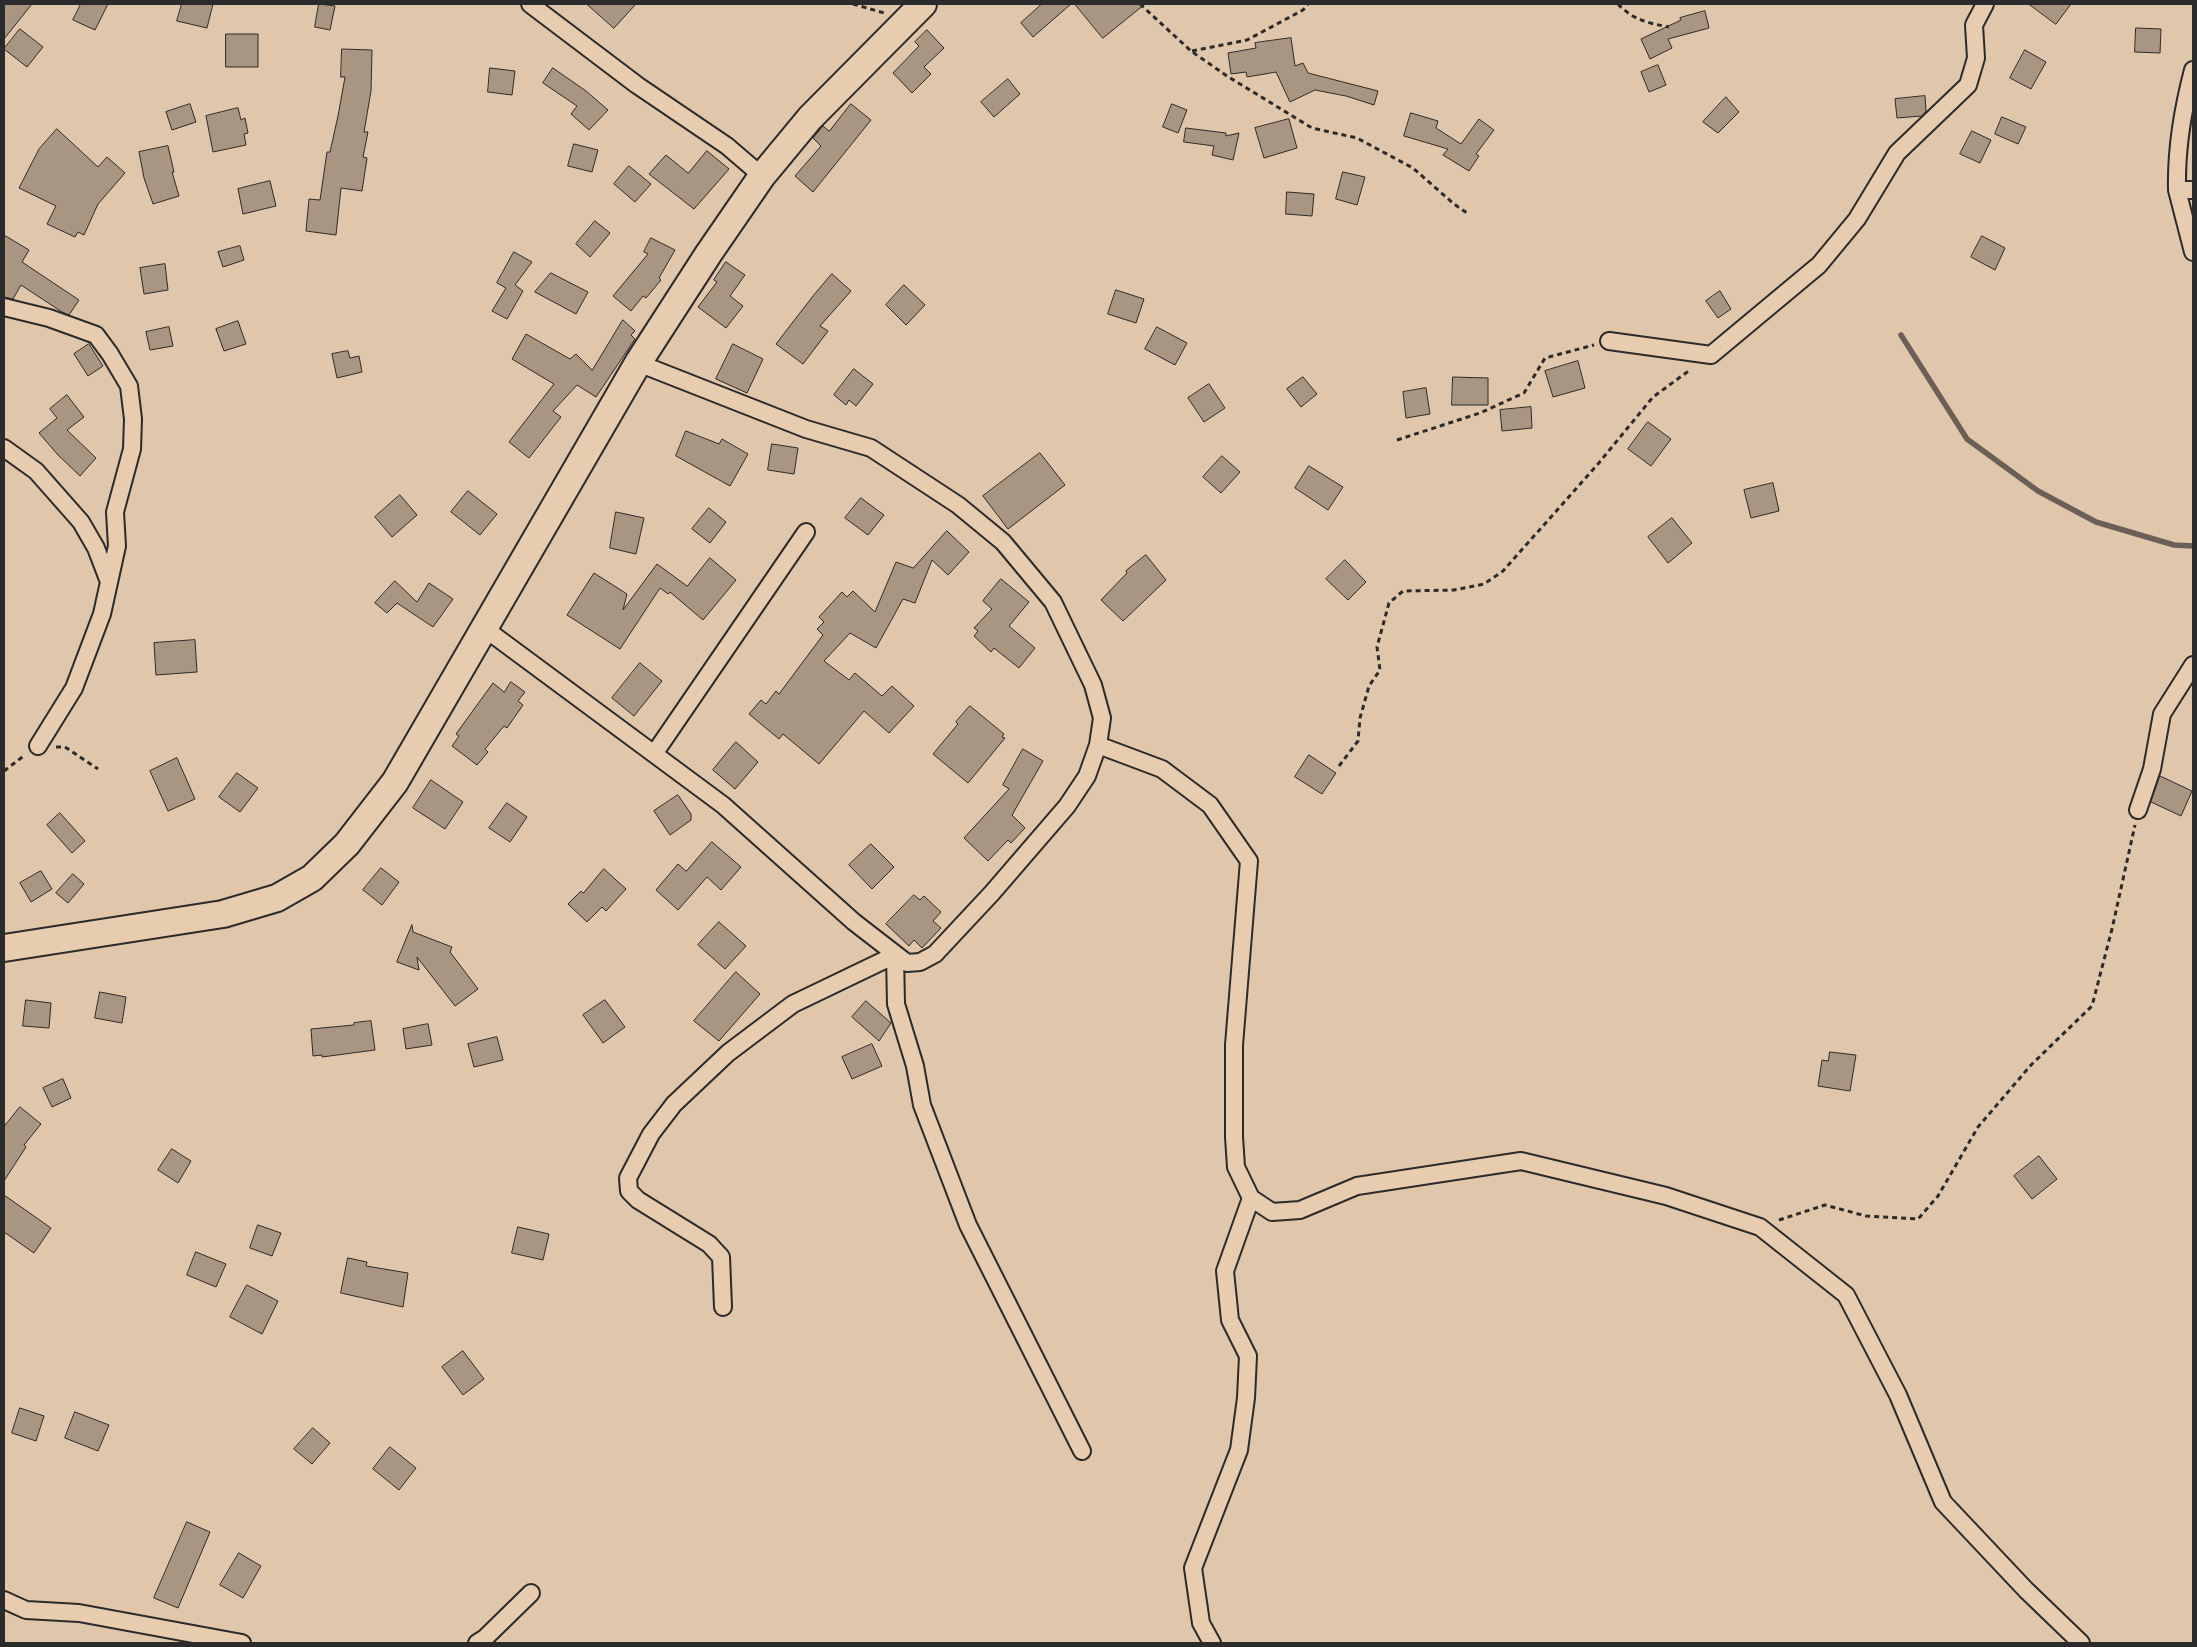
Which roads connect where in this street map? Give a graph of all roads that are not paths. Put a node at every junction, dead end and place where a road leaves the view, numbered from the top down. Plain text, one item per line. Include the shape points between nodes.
1 (530, 4) edge
2 (1985, 4) edge
3 (914, 12) edge
4 (2193, 70) edge
5 (762, 176) junction
6 (2177, 190) junction
7 (2193, 190) edge
8 (2193, 252) edge
9 (4, 307) edge
10 (1609, 341) road end
11 (638, 362) junction
12 (4, 448) edge
13 (806, 532) dead end
14 (109, 582) junction
15 (484, 628) junction
16 (2193, 665) edge
17 (1098, 745) junction
18 (38, 746) dead end
19 (654, 754) junction
20 (2138, 810) road end
21 (4, 948) edge
22 (895, 955) junction
23 (1251, 1198) junction
24 (723, 1307) dead end
25 (1082, 1451) dead end
26 (531, 1593) dead end
27 (4, 1600) edge
28 (242, 1643) edge
29 (477, 1643) edge
30 (1212, 1643) edge
31 (2081, 1643) edge

1 - 5 street via 638,85 727,146
2 - 10 street via 1974,25 1976,58 1968,85 1897,154 1857,219 1819,266 1711,355
3 - 5 main road via 810,118
4 - 6 street via 2176,167
5 - 11 main road
6 - 7 street
6 - 8 street
9 - 14 street via 49,318 96,335 129,386 132,449 115,512 117,546
11 - 15 main road
11 - 17 street via 806,429 871,448 958,505 1003,542 1053,602 1093,685 1102,718
12 - 14 street via 36,471 81,522 96,548
13 - 19 street
14 - 18 street via 102,614 74,688
15 - 19 street
15 - 21 main road via 395,782 347,844 312,878 277,898 223,914
16 - 20 street via 2162,714 2152,769
17 - 22 street via 1086,776 1067,806 935,954 914,964 906,963
17 - 23 street via 1162,769 1210,805 1250,861 1234,1044 1234,1137 1236,1166
19 - 22 street via 723,805
22 - 24 street via 792,1004 728,1053 674,1104 651,1134 628,1178 629,1191 638,1200 709,1244 721,1257
22 - 25 street via 896,1004 915,1066 922,1105 968,1225
23 - 30 street via 1225,1271 1230,1320 1248,1356 1239,1450 1193,1568 1201,1624
23 - 31 street via 1272,1212 1300,1210 1358,1186 1520,1161 1666,1196 1760,1227 1846,1295 1898,1394 1943,1502
26 - 29 street
27 - 28 street via 26,1610 79,1613

